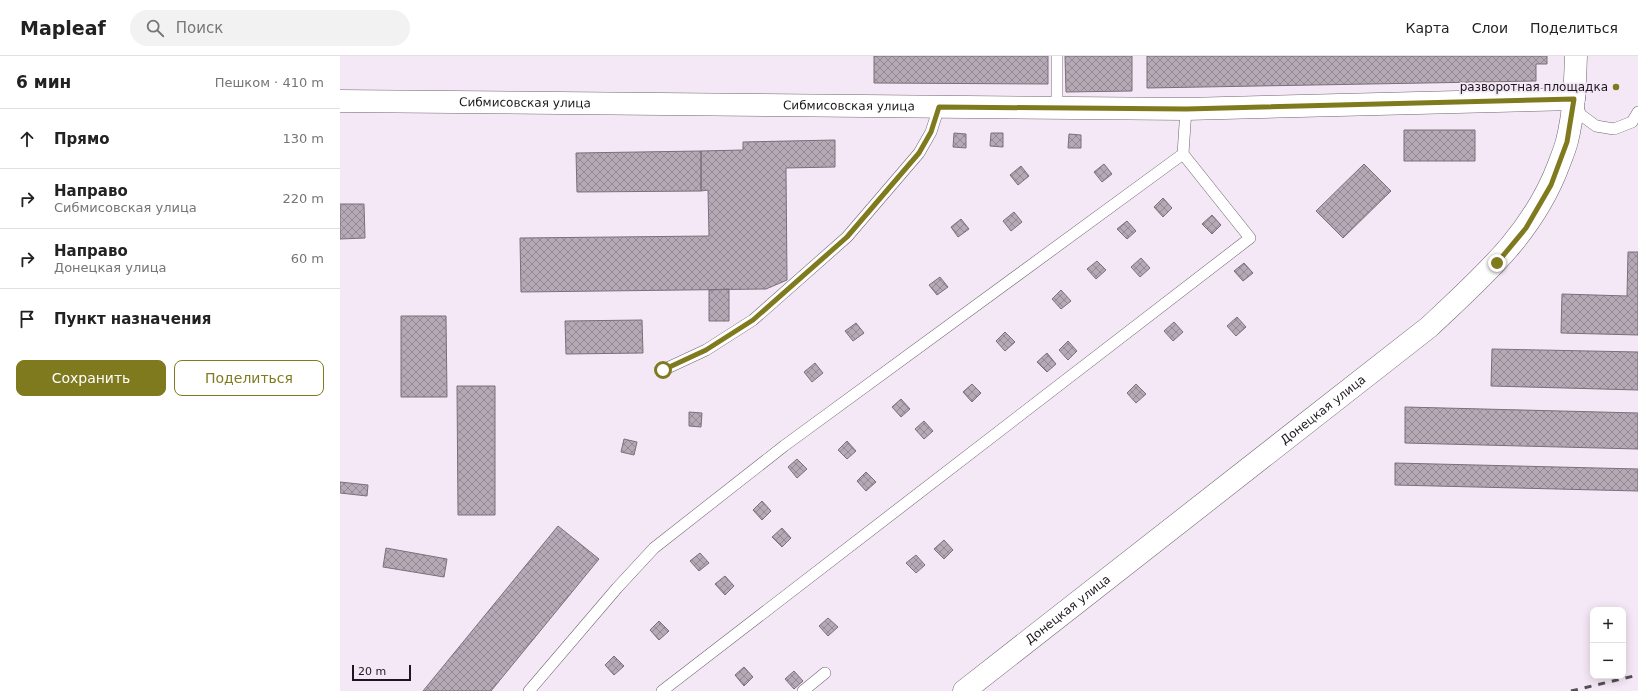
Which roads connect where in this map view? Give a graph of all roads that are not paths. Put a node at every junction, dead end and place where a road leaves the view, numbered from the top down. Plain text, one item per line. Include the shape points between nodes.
1 (1057, 56) edge
2 (1576, 56) edge
3 (1574, 99) junction
4 (340, 101) edge
5 (939, 107) junction
6 (1057, 108) junction
7 (1186, 109) junction
8 (1638, 112) edge
9 (1183, 154) junction
10 (663, 370) dead end
11 (825, 673) dead end
12 (529, 691) edge
13 (662, 691) edge
14 (803, 691) edge
15 (964, 691) edge

1 - 6 lane
2 - 3 street, Донецкая улица
3 - 7 street, Сибмисовская улица
3 - 8 lane via 1581,115 1596,126 1614,129 1632,122
3 - 15 street, Донецкая улица via 1567,142 1551,185 1526,228 1497,263 1429,327
4 - 5 street, Сибмисовская улица
5 - 6 street, Сибмисовская улица
5 - 10 lane via 931,132 919,153 847,237 753,320 706,350
6 - 7 street, Сибмисовская улица
7 - 9 lane
9 - 12 lane via 784,446 654,548 616,588
9 - 13 lane via 1250,238
11 - 14 lane

